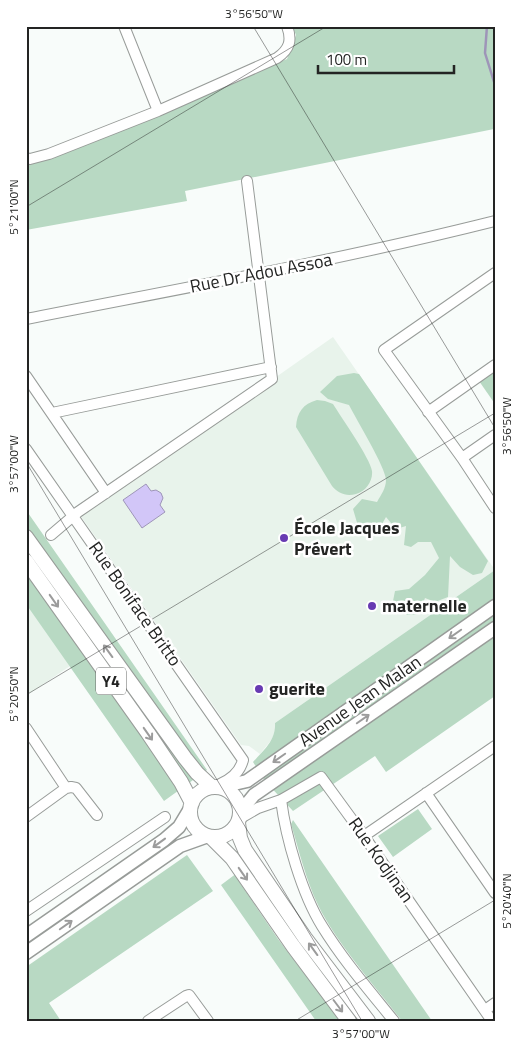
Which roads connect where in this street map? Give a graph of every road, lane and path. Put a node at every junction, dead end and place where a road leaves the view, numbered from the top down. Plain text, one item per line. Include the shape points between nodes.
1 (124, 26) edge
2 (287, 26) edge
3 (158, 111) junction
4 (26, 158) edge
5 (247, 181) dead end
6 (495, 221) edge
7 (259, 273) junction
8 (495, 273) edge
9 (26, 319) edge
10 (495, 365) edge
11 (270, 367) junction
12 (26, 376) edge
13 (428, 412) junction
14 (52, 413) junction
15 (495, 435) edge
16 (26, 449) edge
17 (462, 458) junction
18 (106, 493) junction
19 (495, 508) edge
20 (74, 516) junction
21 (51, 535) dead end
22 (26, 537) edge
23 (26, 561) edge
24 (495, 606) edge
25 (495, 628) edge
26 (26, 728) edge
27 (494, 747) edge
28 (216, 787) junction
29 (66, 788) junction
30 (426, 793) junction
31 (282, 800) junction
32 (191, 805) junction
33 (97, 815) dead end
34 (26, 817) edge
35 (165, 817) dead end
36 (239, 818) junction
37 (364, 836) junction
38 (210, 837) junction
39 (495, 894) edge
40 (26, 911) edge
41 (26, 936) edge
42 (26, 953) edge
43 (495, 1003) edge
44 (485, 1010) junction
45 (148, 1021) edge
46 (208, 1021) edge
47 (349, 1021) edge
48 (368, 1021) edge
49 (394, 1021) edge
50 (492, 1021) edge

1 - 3 street
2 - 3 street via 290,45 278,58
3 - 4 street via 48,154 30,160
5 - 7 street
6 - 7 street, Rue Dr Adou Assoa via 404,244
7 - 9 street, Rue Dr Adou Assoa
7 - 11 street
8 - 13 street via 384,350
10 - 13 street
11 - 14 street
11 - 18 street via 272,379
12 - 14 street
13 - 17 street
14 - 18 street
15 - 17 street
16 - 20 street, Rue Boniface Britto
17 - 19 street
18 - 20 street
20 - 21 street
20 - 28 street, Rue Boniface Britto via 243,760 233,777
28 -> 22 highway, Y4 via 197,773 185,758
23 -> 32 highway, Y4 via 148,733 181,782
24 -> 28 main road, Avenue Jean Malan via 247,781
36 -> 25 main road, Avenue Jean Malan via 254,795
26 - 29 street
27 - 30 street
28 - 32 highway via 200,792
28 - 36 highway via 229,790 235,796 239,803
29 - 33 street via 76,788
29 - 34 street
30 - 37 street
30 - 39 street
31 - 36 street, Rue Kodjinan
31 - 37 street, Rue Kodjinan via 321,777
31 - 49 street via 284,821 313,909 329,936
32 - 38 highway via 196,829
32 -> 41 main road via 179,827 164,840
35 - 40 street
36 - 38 highway via 229,833
48 -> 36 highway via 305,938 246,850 240,838
37 - 44 street, Rue Kodjinan
42 -> 38 main road via 180,846
38 -> 47 highway via 232,858
43 - 44 street
44 - 50 street, Rue Kodjinan
45 - 46 street via 189,995

